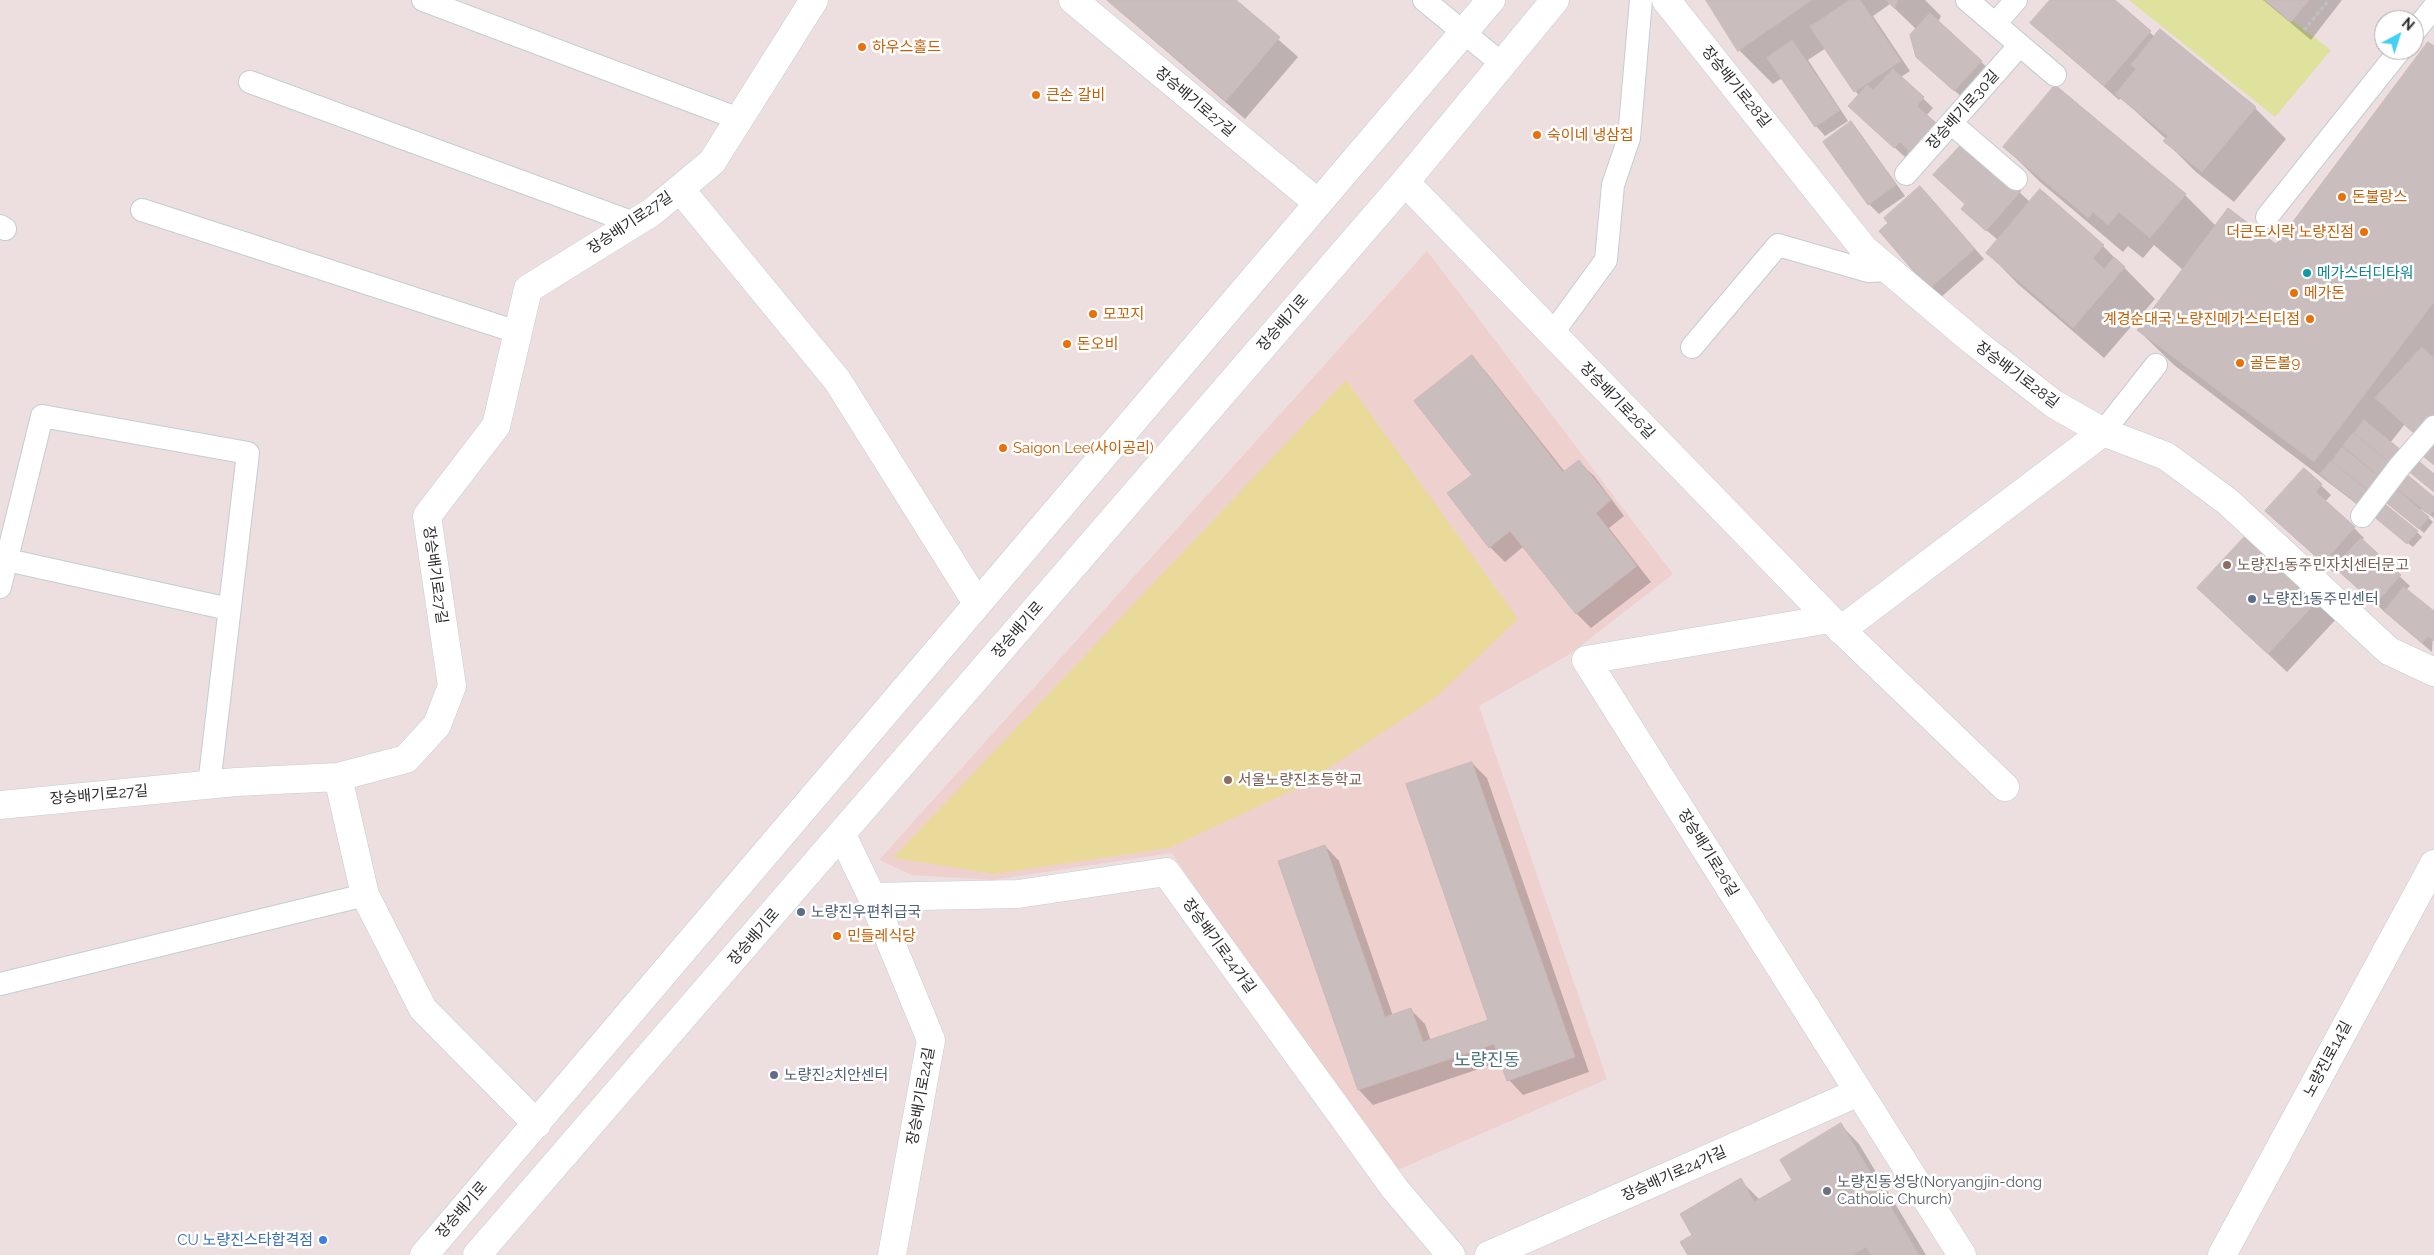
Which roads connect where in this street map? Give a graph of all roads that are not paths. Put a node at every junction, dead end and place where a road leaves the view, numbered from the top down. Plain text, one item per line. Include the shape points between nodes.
1 (423, 0) edge
2 (814, 0) edge
3 (1073, 0) edge
4 (1424, 0) edge
5 (1491, 0) edge
6 (1555, 0) edge
7 (1641, 0) edge
8 (1666, 0) edge
9 (1966, 0) edge
10 (2016, 0) edge
11 (2434, 7) edge
12 (2424, 20) edge
13 (1996, 23) junction
14 (1464, 33) junction
15 (2020, 45) junction
16 (2392, 60) edge
17 (1501, 64) junction
18 (2055, 75) dead end
19 (250, 82) dead end
20 (739, 119) junction
21 (1951, 123) junction
22 (1906, 174) dead end
23 (2016, 179) dead end
24 (1404, 182) junction
25 (680, 189) junction
26 (1318, 203) junction
27 (142, 210) dead end
28 (2267, 217) dead end
29 (634, 223) junction
30 (1889, 270) junction
31 (517, 332) junction
32 (1552, 334) junction
33 (1692, 347) dead end
34 (2156, 365) dead end
35 (2434, 427) edge
36 (2103, 432) junction
37 (2362, 516) dead end
38 (7, 560) junction
39 (0, 587) edge
40 (976, 603) junction
41 (229, 609) junction
42 (1836, 625) junction
43 (2434, 672) edge
44 (338, 777) junction
45 (209, 785) junction
46 (2005, 787) dead end
47 (0, 804) edge
48 (842, 835) junction
49 (2434, 864) edge
50 (365, 895) junction
51 (872, 897) junction
52 (0, 984) edge
53 (1859, 1092) junction
54 (537, 1124) junction
55 (424, 1255) edge
56 (477, 1255) edge
57 (892, 1255) edge
58 (1451, 1255) edge
59 (1489, 1255) edge
60 (1962, 1255) edge
61 (2222, 1255) edge

1 - 20 lane
2 - 20 street, 장승배기로27길
3 - 26 street, 장승배기로27길
4 - 14 lane
5 - 14 street, 장승배기로
6 - 17 street, 장승배기로
7 - 32 lane via 1629,138 1613,185 1606,260
8 - 30 street, 장승배기로28길 via 1864,249
9 - 13 lane
10 - 13 lane
11 - 12 lane
13 - 15 lane
14 - 17 lane
14 - 26 street, 장승배기로
15 - 18 lane
15 - 21 lane, 장승배기로30길
16 - 28 lane
17 - 24 street, 장승배기로
19 - 29 lane
20 - 25 street, 장승배기로27길 via 712,162
21 - 22 lane, 장승배기로30길
21 - 23 lane
24 - 32 street, 장승배기로26길
24 - 48 street, 장승배기로
25 - 29 street, 장승배기로27길
25 - 40 street via 837,380
26 - 40 street, 장승배기로
27 - 31 lane
29 - 31 street, 장승배기로27길 via 528,289
30 - 33 lane via 1868,271 1778,245
30 - 36 street, 장승배기로28길 via 2054,404
31 - 44 street, 장승배기로27길 via 496,426 427,516 452,686 437,725 406,759
32 - 42 street, 장승배기로26길
34 - 36 lane
35 - 37 lane
36 - 42 street
36 - 43 street, 장승배기로28길 via 2166,456 2227,501 2389,651
38 - 39 lane
38 - 41 lane
38 - 41 lane via 42,416 248,453
40 - 54 street, 장승배기로
41 - 45 lane
42 - 46 street, 장승배기로26길
42 - 53 street, 장승배기로26길 via 1586,660
44 - 45 street, 장승배기로27길
44 - 50 street
45 - 47 street, 장승배기로27길
48 - 51 street, 장승배기로24길
48 - 56 street, 장승배기로
49 - 61 street, 노량진로14길
50 - 52 lane
50 - 54 street via 423,1009
51 - 57 street, 장승배기로24길 via 931,1040
51 - 58 street, 장승배기로24가길 via 1018,894 1166,872 1395,1189
53 - 59 street, 장승배기로24가길
53 - 60 street, 장승배기로26길
54 - 55 street, 장승배기로

